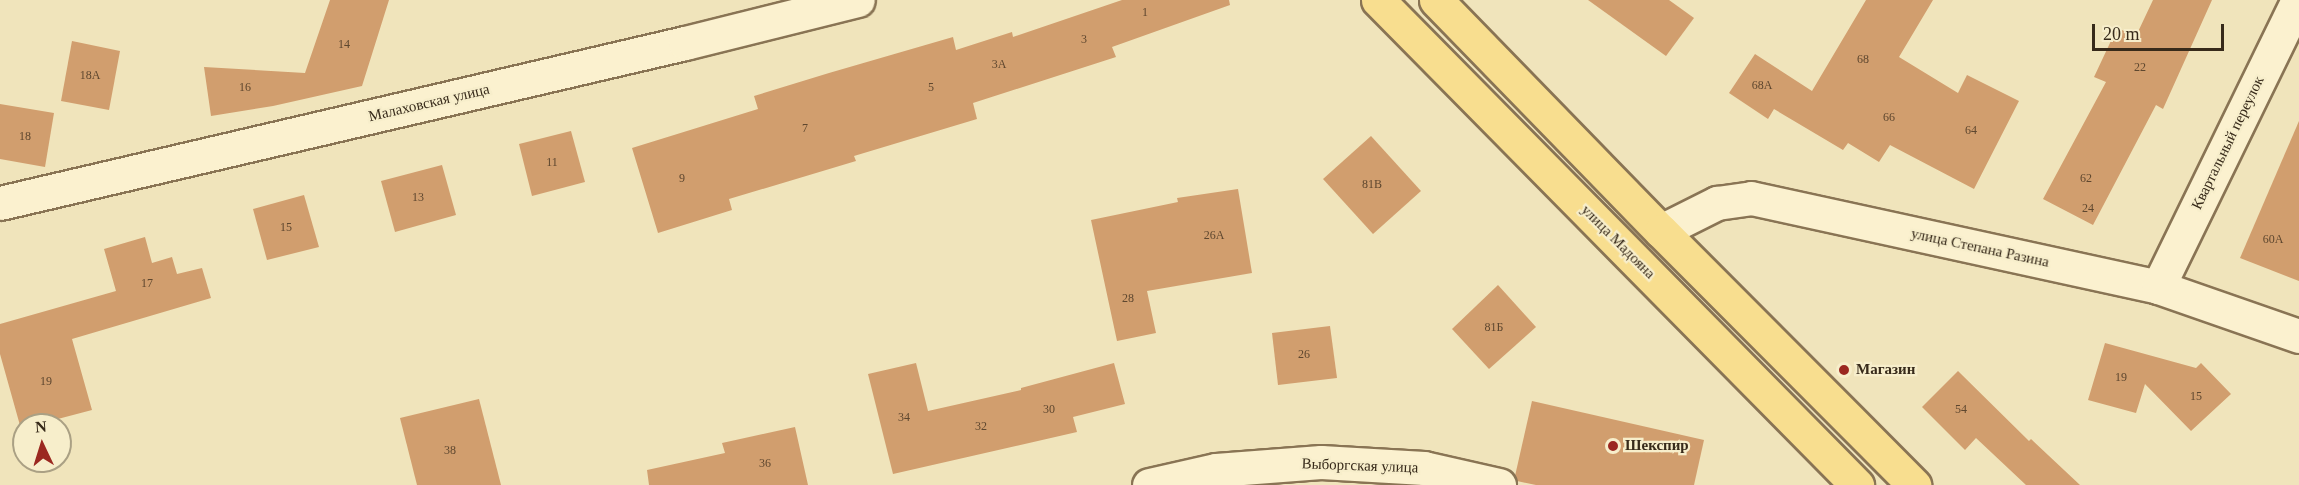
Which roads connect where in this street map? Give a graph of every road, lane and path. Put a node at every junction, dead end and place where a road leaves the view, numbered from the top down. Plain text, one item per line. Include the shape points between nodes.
1 (858, 0) edge
2 (1378, 0) edge
3 (1436, 0) edge
4 (2298, 0) edge
5 (0, 203) edge
6 (1661, 231) junction
7 (2158, 287) junction
8 (2299, 336) edge
9 (1149, 485) edge
10 (1499, 485) edge
11 (1857, 485) edge
12 (1914, 485) edge

1 - 5 street, Малаховская улица
2 - 11 main road, улица Мадояна
3 - 6 main road
4 - 7 street, Квартальный переулок
6 - 7 street, улица Степана Разина via 1717,203 1751,198
6 - 12 main road
7 - 8 street, улица Степана Разина
9 - 10 street, Выборгская улица via 1216,470 1321,462 1424,468

